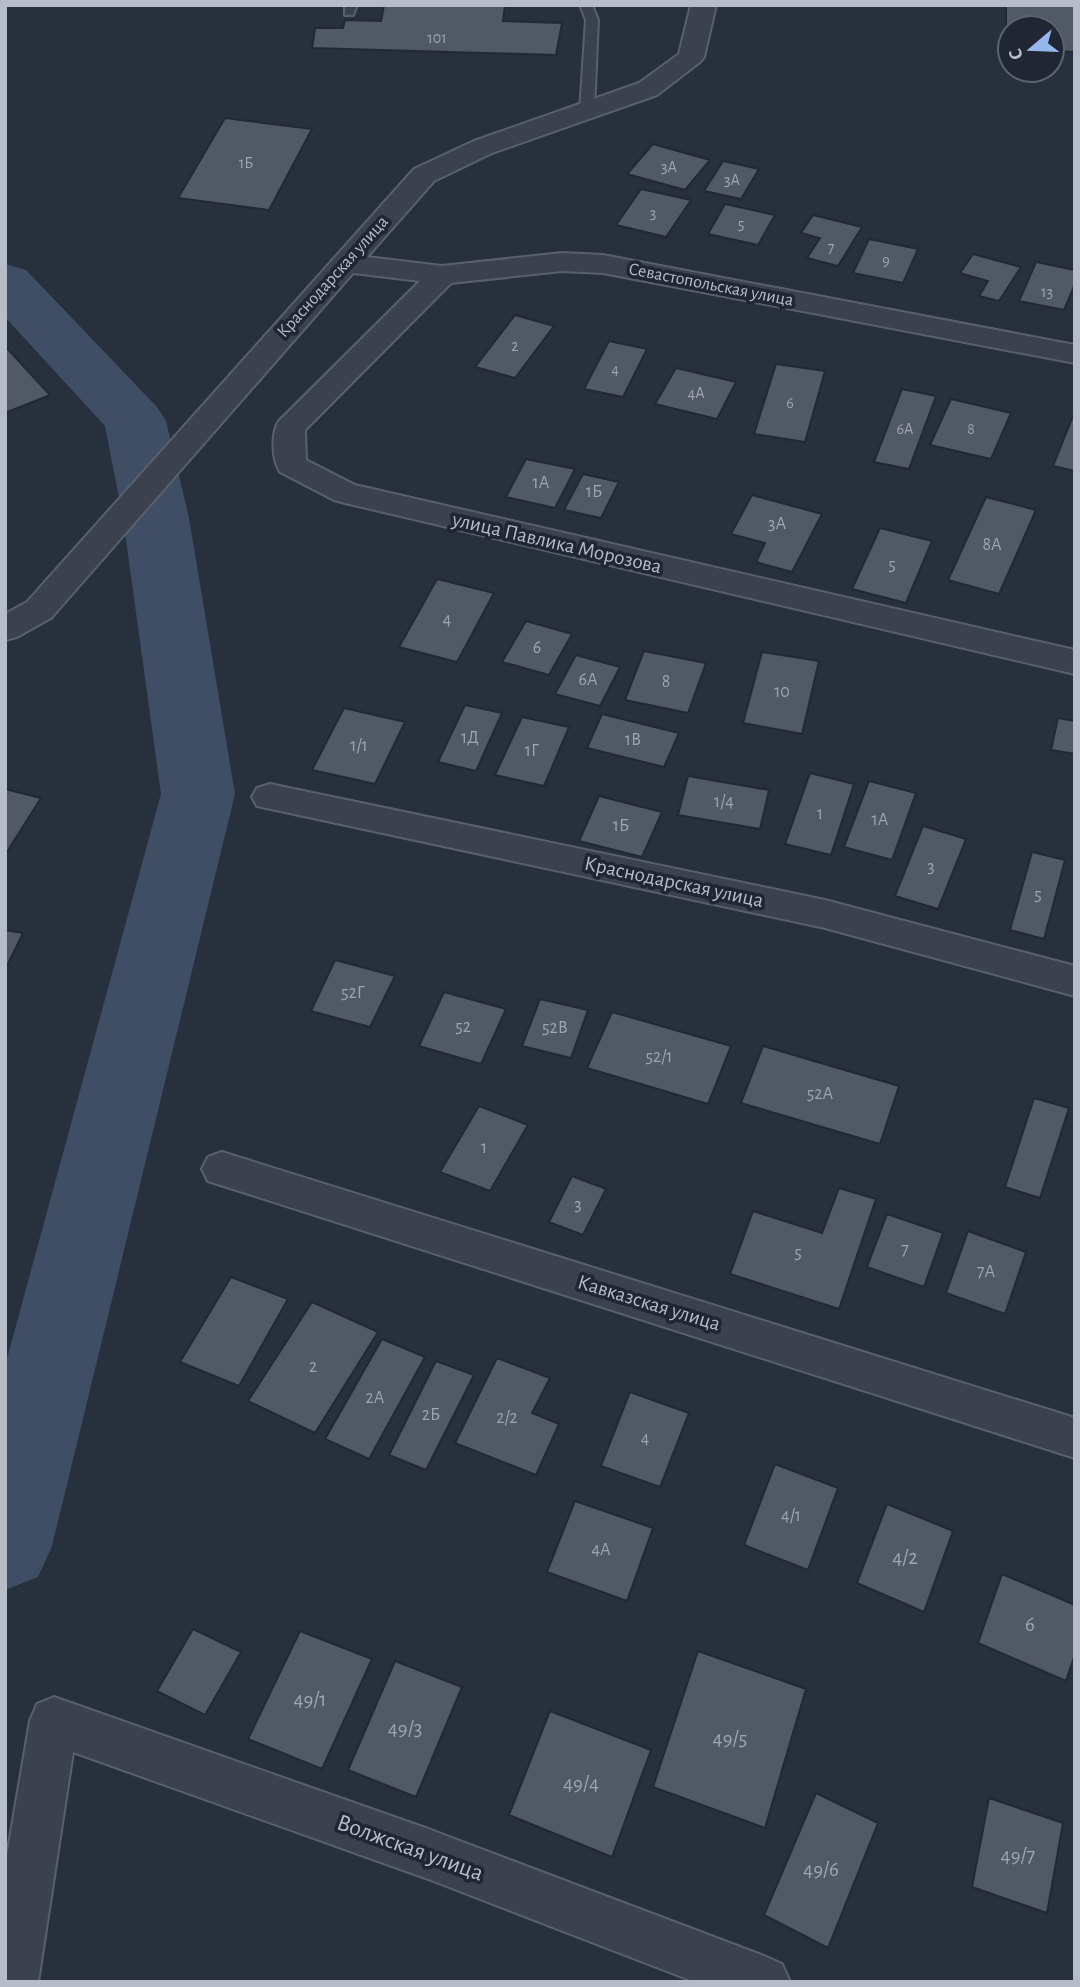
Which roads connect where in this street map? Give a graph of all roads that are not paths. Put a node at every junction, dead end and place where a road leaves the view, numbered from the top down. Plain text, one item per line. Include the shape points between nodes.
1 (586, 5) edge
2 (704, 5) edge
3 (587, 111) junction
4 (345, 263) junction
5 (442, 275) junction
6 (1075, 354) edge
7 (5, 629) edge
8 (1075, 662) edge
9 (270, 797) dead end
10 (1075, 981) edge
11 (222, 1169) dead end
12 (1075, 1438) edge
13 (12, 1982) edge
14 (764, 1982) edge

1 - 3 lane via 592,20
2 - 3 street, Краснодарская улица via 691,57 648,89
3 - 4 street, Краснодарская улица via 483,147 424,175
4 - 5 street, Севастопольская улица
4 - 7 street, Краснодарская улица via 39,610
5 - 6 street, Севастопольская улица via 562,262 603,264
5 - 8 street, улица Павлика Морозова via 290,428 291,466 345,493
9 - 10 street, Краснодарская улица via 825,914
11 - 12 street, Кавказская улица
13 - 14 street, Волжская улица via 54,1721 431,1855

